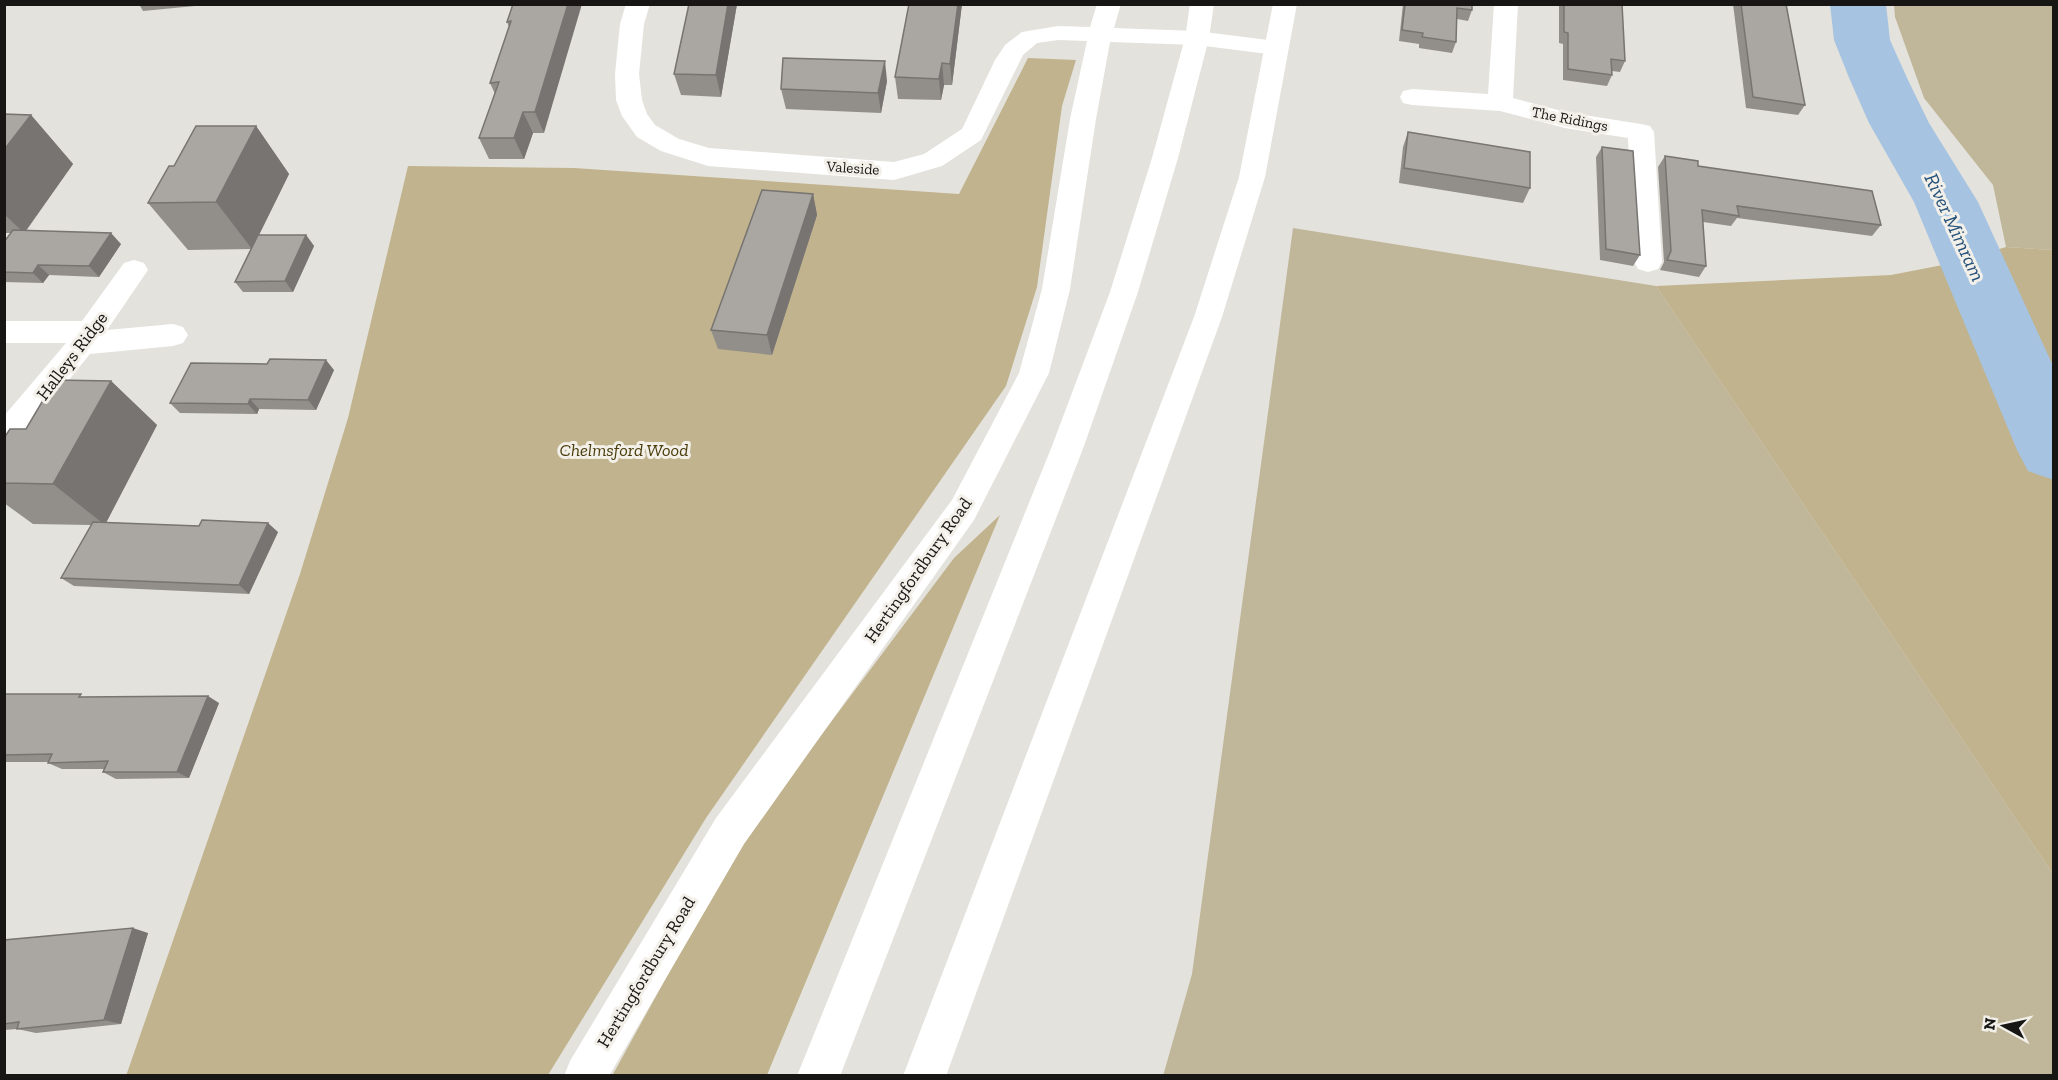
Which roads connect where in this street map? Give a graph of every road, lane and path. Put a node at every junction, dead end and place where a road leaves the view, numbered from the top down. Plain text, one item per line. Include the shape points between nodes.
1 (638, 4) edge
2 (1202, 4) edge
3 (1285, 4) edge
4 (1506, 4) edge
5 (1104, 19) edge
6 (1197, 38) junction
7 (1276, 48) junction
8 (1412, 97) dead end
9 (1500, 103) junction
10 (1648, 262) dead end
11 (134, 270) dead end
12 (4, 332) edge
13 (173, 335) dead end
14 (88, 338) junction
15 (4, 437) edge
16 (585, 1076) edge
17 (818, 1076) edge
18 (924, 1076) edge

1 - 5 main road, Valeside via 632,24 628,100 646,131 670,145 708,157 894,171 933,160 972,134 1007,60 1021,42
2 - 6 main road
3 - 7 main road
4 - 9 main road
5 - 6 main road, Valeside
5 - 16 main road, Hertingfordbury Road via 1083,119 1056,289 1034,373 963,510 730,831
6 - 7 main road, Valeside
6 - 17 main road via 1124,292 1076,424
7 - 18 main road via 1252,177 1208,316
8 - 9 main road, The Ridings
9 - 10 main road, The Ridings via 1565,120 1641,132
11 - 14 main road, Halleys Ridge
12 - 14 main road
13 - 14 main road
14 - 15 main road, Halleys Ridge

